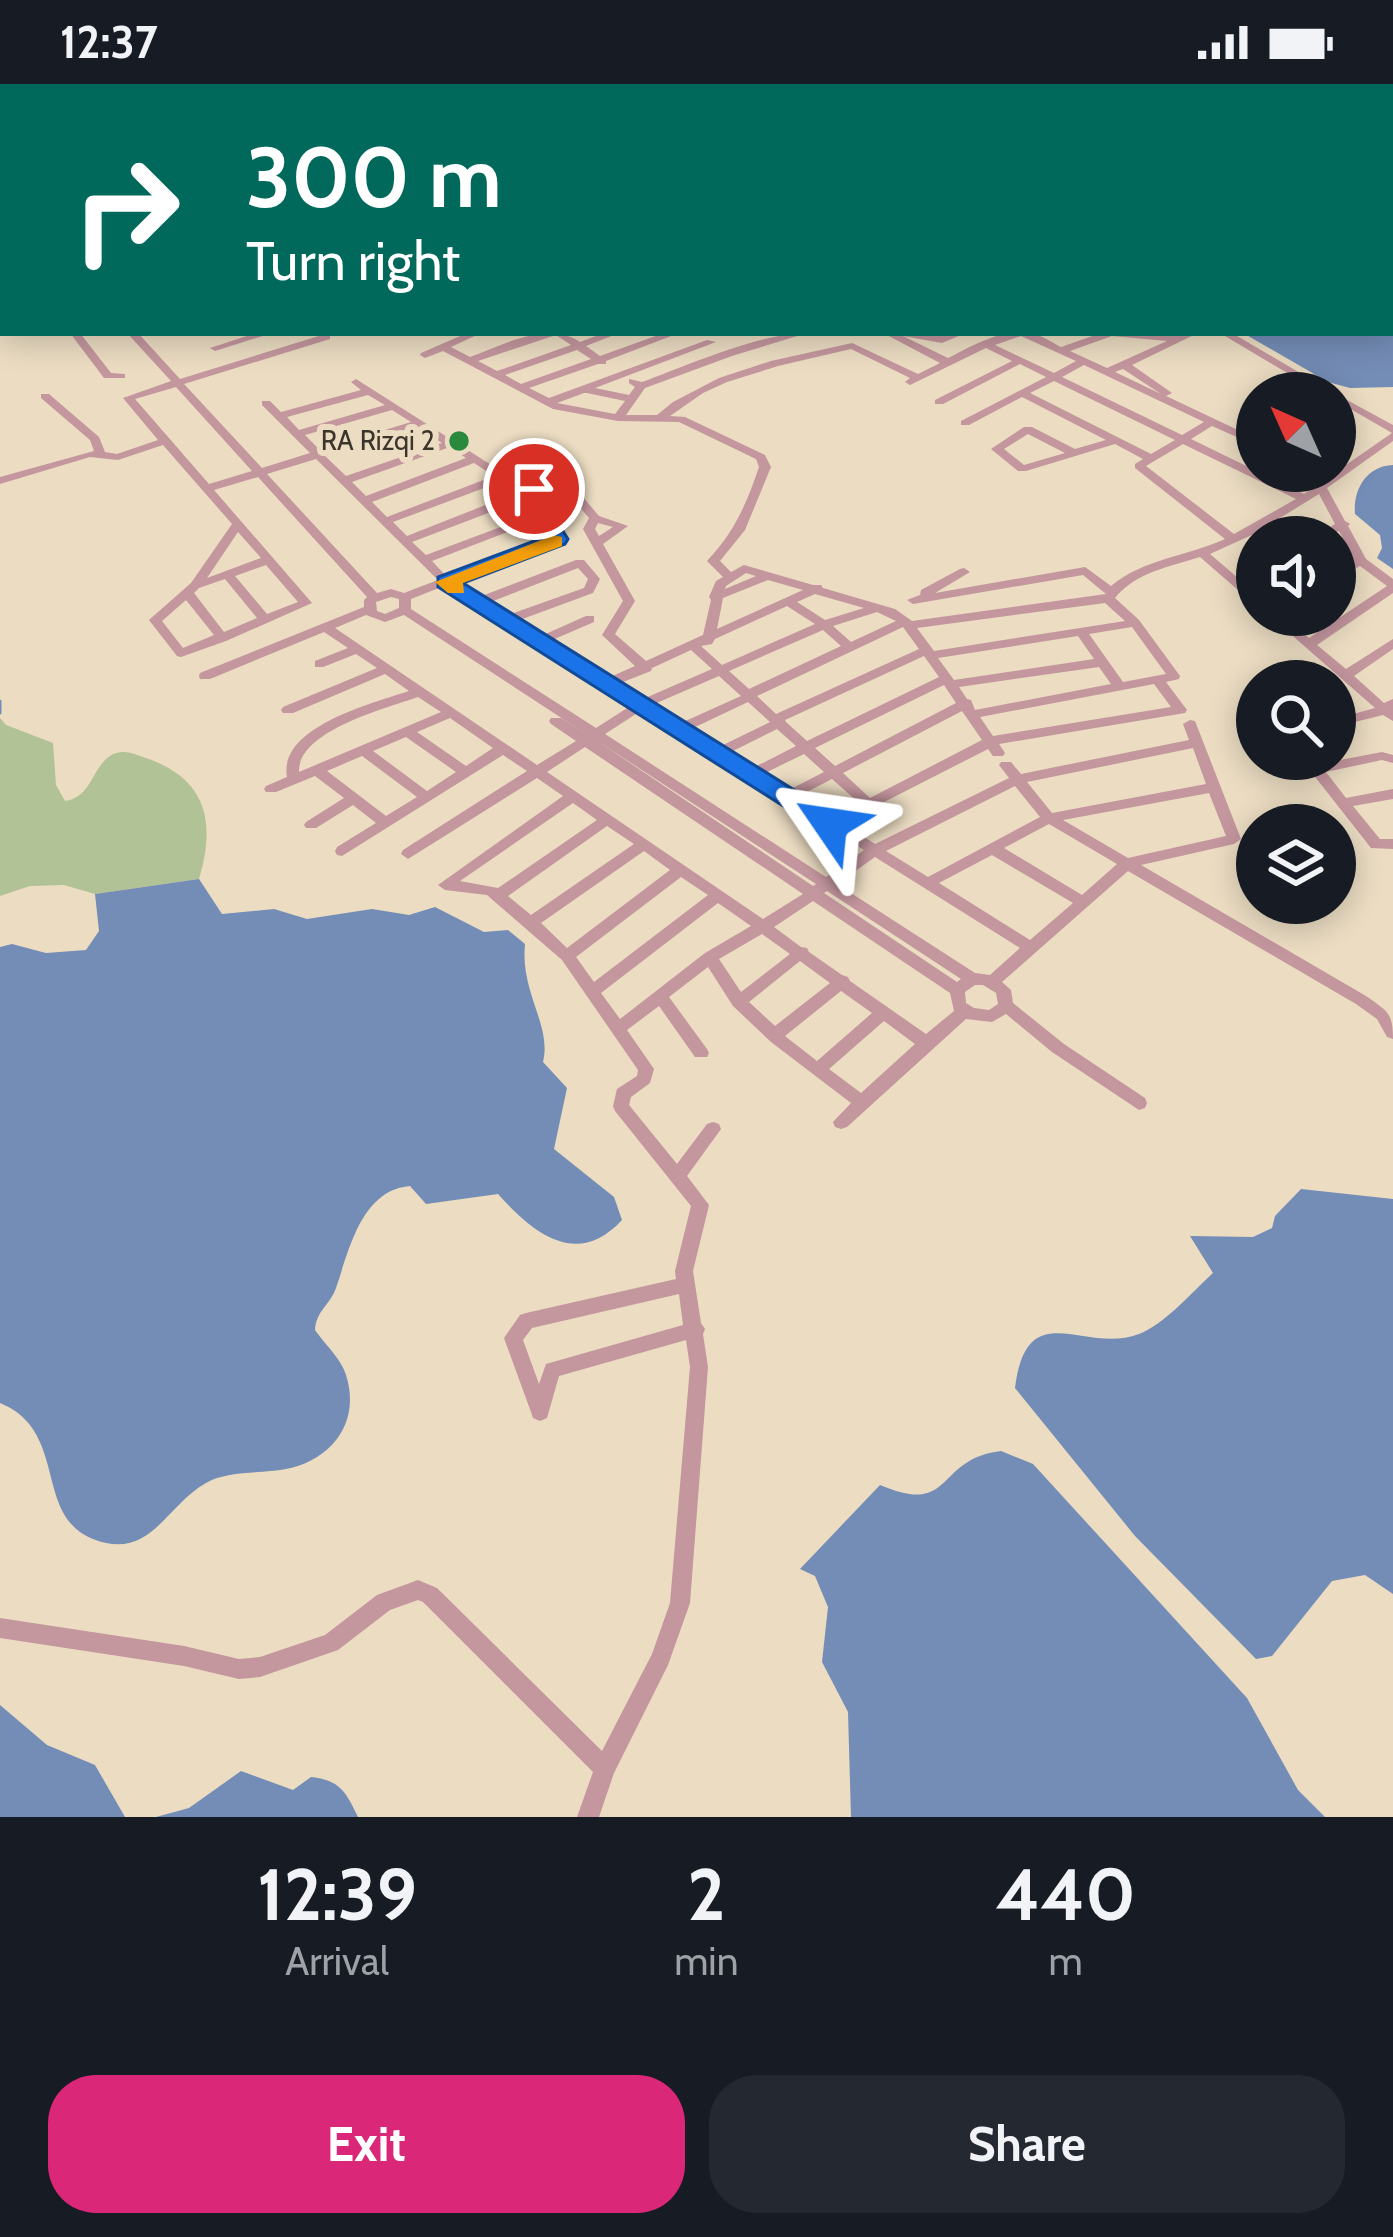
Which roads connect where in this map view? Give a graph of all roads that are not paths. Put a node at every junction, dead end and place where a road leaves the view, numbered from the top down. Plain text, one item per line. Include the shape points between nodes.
1 (77, 336) edge
2 (135, 336) edge
3 (147, 336) edge
4 (205, 336) edge
5 (257, 336) edge
6 (469, 336) edge
7 (547, 336) edge
8 (561, 336) edge
9 (606, 336) edge
10 (666, 336) edge
11 (702, 336) edge
12 (791, 336) edge
13 (895, 336) edge
14 (921, 336) edge
15 (953, 336) edge
16 (1011, 336) edge
17 (1027, 336) edge
18 (1098, 336) edge
19 (1124, 336) edge
20 (1187, 336) edge
21 (1230, 336) edge
22 (326, 337) dead end
23 (711, 342) junction
24 (986, 344) junction
25 (757, 345) junction
26 (579, 346) junction
27 (442, 347) junction
28 (215, 348) junction
29 (1059, 351) junction
30 (728, 353) junction
31 (425, 355) dead end
32 (474, 359) junction
33 (599, 360) junction
34 (1078, 360) junction
35 (1019, 361) junction
36 (949, 363) junction
37 (232, 364) junction
38 (779, 364) junction
39 (1125, 365) junction
40 (683, 371) junction
41 (1292, 372) edge
42 (1106, 373) junction
43 (499, 374) junction
44 (121, 376) dead end
45 (624, 376) junction
46 (1050, 378) junction
47 (182, 381) junction
48 (356, 382) dead end
49 (641, 386) junction
50 (523, 387) junction
51 (707, 388) junction
52 (584, 390) junction
53 (370, 391) junction
54 (1022, 393) junction
55 (45, 396) dead end
56 (632, 399) junction
57 (549, 402) junction
58 (939, 402) dead end
59 (266, 403) dead end
60 (394, 406) junction
61 (1356, 409) edge
62 (1193, 414) junction
63 (280, 416) junction
64 (1369, 417) junction
65 (1393, 417) edge
66 (618, 418) junction
67 (658, 420) junction
68 (1210, 422) junction
69 (419, 423) junction
70 (965, 423) dead end
71 (382, 433) junction
72 (1393, 433) edge
73 (298, 434) junction
74 (1236, 434) edge
75 (165, 441) junction
76 (352, 441) junction
77 (1111, 441) junction
78 (1180, 441) junction
79 (452, 443) junction
80 (1376, 448) junction
81 (100, 452) junction
82 (313, 452) junction
83 (1072, 452) junction
84 (1393, 453) edge
85 (412, 457) junction
86 (476, 458) junction
87 (1145, 462) junction
88 (1356, 463) edge
89 (382, 467) junction
90 (260, 470) junction
91 (503, 477) junction
92 (346, 480) junction
93 (0, 482) edge
94 (567, 485) dead end
95 (206, 489) junction
96 (1312, 492) edge
97 (528, 494) junction
98 (1302, 497) junction
99 (367, 500) junction
100 (542, 515) junction
101 (388, 520) junction
102 (592, 523) junction
103 (237, 524) junction
104 (567, 534) dead end
105 (1231, 538) junction
106 (407, 540) junction
107 (598, 542) junction
108 (1356, 550) edge
109 (1202, 553) junction
110 (268, 560) junction
111 (424, 560) junction
112 (1361, 561) junction
113 (1356, 564) edge
114 (964, 572) dead end
115 (228, 575) junction
116 (770, 575) junction
117 (729, 576) junction
118 (1236, 581) edge
119 (446, 582) junction
120 (1393, 586) edge
121 (817, 588) junction
122 (192, 590) junction
123 (1110, 595) junction
124 (715, 597) junction
125 (376, 600) junction
126 (914, 600) junction
127 (478, 602) junction
128 (790, 603) junction
129 (403, 608) junction
130 (884, 610) junction
131 (590, 619) dead end
132 (265, 620) junction
133 (507, 620) junction
134 (908, 623) junction
135 (1135, 623) junction
136 (824, 625) junction
137 (325, 627) junction
138 (1081, 631) junction
139 (1300, 636) edge
140 (223, 638) junction
141 (540, 641) junction
142 (1393, 643) edge
143 (701, 644) junction
144 (1309, 644) junction
145 (851, 648) junction
146 (358, 650) junction
147 (930, 653) junction
148 (1327, 660) edge
149 (1103, 662) junction
150 (319, 664) dead end
151 (646, 668) junction
152 (1356, 668) edge
153 (386, 669) junction
154 (721, 669) junction
155 (205, 676) dead end
156 (1158, 680) junction
157 (950, 681) junction
158 (608, 683) junction
159 (1356, 684) edge
160 (1120, 687) junction
161 (418, 692) junction
162 (749, 695) junction
163 (641, 705) junction
164 (971, 708) junction
165 (288, 710) dead end
166 (1389, 710) edge
167 (450, 713) junction
168 (1356, 718) edge
169 (778, 721) junction
170 (1190, 724) dead end
171 (680, 729) junction
172 (407, 731) junction
173 (589, 737) junction
174 (1197, 743) junction
175 (806, 747) junction
176 (502, 748) junction
177 (363, 750) junction
178 (718, 753) junction
179 (999, 753) junction
180 (1356, 759) edge
181 (1393, 759) edge
182 (316, 770) junction
183 (536, 771) junction
184 (465, 772) junction
185 (834, 772) junction
186 (751, 774) junction
187 (1018, 779) junction
188 (294, 780) junction
189 (1325, 780) edge
190 (1214, 787) junction
191 (271, 790) dead end
192 (1393, 794) edge
193 (574, 796) junction
194 (787, 796) junction
195 (426, 797) junction
196 (354, 798) junction
197 (867, 803) junction
198 (1343, 803) junction
199 (1048, 818) junction
200 (608, 819) junction
201 (386, 823) junction
202 (830, 824) junction
203 (311, 825) dead end
204 (644, 844) junction
205 (1393, 844) edge
206 (994, 849) junction
207 (342, 851) dead end
208 (873, 851) junction
209 (408, 854) dead end
210 (1128, 862) junction
211 (681, 869) junction
212 (926, 884) junction
213 (820, 886) junction
214 (499, 895) junction
215 (718, 895) junction
216 (1084, 902) junction
217 (531, 923) junction
218 (758, 927) junction
219 (1028, 946) junction
220 (802, 952) junction
221 (567, 956) junction
222 (710, 957) junction
223 (993, 981) junction
224 (843, 982) junction
225 (964, 984) junction
226 (593, 992) junction
227 (661, 997) junction
228 (738, 1001) junction
229 (1002, 1010) junction
230 (964, 1011) junction
231 (884, 1012) junction
232 (618, 1029) junction
233 (776, 1034) junction
234 (1393, 1034) edge
235 (926, 1043) junction
236 (701, 1053) dead end
237 (818, 1069) junction
238 (1139, 1102) dead end
239 (862, 1103) junction
240 (842, 1122) dead end
241 (712, 1129) dead end
242 (677, 1178) junction
243 (685, 1285) junction
244 (696, 1329) junction
245 (0, 1628) edge
246 (605, 1769) junction
247 (588, 1817) edge

1 - 44 street via 110,378
2 - 47 street
3 - 47 street
4 - 28 street
5 - 28 street
6 - 27 street
7 - 32 street
8 - 26 street
9 - 26 street
10 - 33 street
11 - 23 street
12 - 25 street
13 - 36 street
14 - 15 street
16 - 24 street
17 - 29 street
18 - 29 street
19 - 34 street
20 - 39 street
21 - 41 street
22 - 37 street
23 - 30 street
23 - 45 street
24 - 35 street
24 - 36 street
25 - 30 street
25 - 38 street
26 - 33 street
26 - 43 street
27 - 31 street
27 - 32 street
28 - 37 street
29 - 34 street
30 - 40 street
32 - 43 street
33 - 45 street
33 - 50 street
34 - 42 street
34 - 46 street
35 - 46 street
35 - 58 street
36 - 38 street via 913,380 856,346
37 - 47 street
38 - 51 street
39 - 42 street
39 - 62 street
40 - 49 street
40 - 51 street
42 - 62 street
43 - 50 street
45 - 49 street
45 - 52 street
46 - 54 street
46 - 78 street
47 - 75 street via 127,400
47 - 90 street
48 - 53 street
49 - 56 street
50 - 57 street
51 - 67 street via 676,401
52 - 56 street
52 - 57 street
53 - 60 street
53 - 63 street
54 - 70 street
54 - 77 street
55 - 81 street
56 - 66 street
57 - 66 street
59 - 63 street
60 - 69 street
60 - 73 street
61 - 64 street
62 - 68 street
63 - 73 street
64 - 65 street
64 - 72 street
66 - 67 street
67 - 117 street via 693,423 764,462 740,528 713,561
68 - 74 street
68 - 78 street
69 - 71 street
69 - 79 street
71 - 76 street
71 - 85 street
72 - 80 street
73 - 82 street
75 - 81 street via 118,457
75 - 95 street
76 - 82 street
76 - 89 street
77 - 83 street
77 - 87 street
78 - 87 street
78 - 98 street
79 - 85 street
79 - 86 street
80 - 84 street
80 - 88 street
81 - 93 street
82 - 90 street
82 - 92 street
83 - 83 street via 1030,429 997,449 1019,469
85 - 89 street
86 - 91 street
86 - 99 street
87 - 105 street
89 - 92 street
90 - 95 street
90 - 125 street
91 - 97 street via 532,486
91 - 101 street
92 - 99 street
94 - 102 street
95 - 103 street
96 - 98 street
97 - 100 street
97 - 106 street
98 - 105 street
99 - 101 street
100 - 111 street
100 - 119 street via 557,539
101 - 106 street
102 - 104 street
102 - 107 street
102 - 107 street via 622,526
103 - 110 street
103 - 122 street
105 - 109 street
106 - 111 street
107 - 151 street via 629,601 608,635
108 - 112 street
109 - 118 street
109 - 123 street via 1136,574
110 - 115 street
110 - 132 street via 307,603
111 - 119 street
112 - 113 street
112 - 120 street
114 - 126 street
115 - 122 street
115 - 132 street
116 - 117 street via 744,569
116 - 121 street
116 - 124 street
117 - 124 street
119 - 127 street
119 - 129 street
120 - 144 street
121 - 128 street
121 - 130 street
122 - 140 street
122 - 140 street via 155,621 181,652
123 - 126 street via 1084,571
123 - 134 street
123 - 135 street
124 - 143 street
125 - 129 street
125 - 129 street via 380,617
125 - 137 street
126 - 130 street
127 - 133 street
127 - 133 street via 580,563 594,580 589,590
128 - 136 street
128 - 143 street
129 - 173 street
130 - 134 street
130 - 136 street
131 - 141 street
132 - 140 street
133 - 141 street
134 - 145 street
134 - 147 street
135 - 138 street
135 - 156 street via 1174,676
136 - 145 street
136 - 154 street
137 - 146 street
137 - 155 street
138 - 147 street
138 - 149 street
139 - 144 street
141 - 158 street
142 - 152 street
143 - 151 street
143 - 154 street
144 - 148 street
145 - 162 street
146 - 150 street
146 - 153 street
147 - 157 street
147 - 169 street
149 - 157 street
149 - 160 street
151 - 158 street
153 - 161 street
153 - 165 street
154 - 162 street
154 - 163 street
156 - 160 street
156 - 179 street via 1180,710
157 - 164 street
157 - 175 street
158 - 163 street
159 - 166 street
160 - 164 street
161 - 167 street
161 - 188 street via 304,739 288,766
162 - 169 street
162 - 171 street
163 - 171 street
163 - 173 street
164 - 179 street
164 - 185 street
166 - 168 street
167 - 172 street
167 - 176 street
169 - 175 street
169 - 178 street
170 - 174 street
171 - 178 street
172 - 177 street
172 - 184 street
173 - 183 street
173 - 213 street
174 - 187 street
174 - 190 street
175 - 185 street
175 - 186 street
176 - 183 street
176 - 184 street
177 - 182 street
177 - 195 street
178 - 186 street
179 - 187 street
179 - 197 street
180 - 181 street
182 - 188 street
182 - 196 street
183 - 193 street
183 - 209 street
184 - 195 street
185 - 194 street
185 - 197 street
186 - 194 street
187 - 199 street
187 - 208 street
188 - 191 street
189 - 198 street
190 - 199 street
190 - 210 street via 1234,839
192 - 198 street
193 - 200 street
193 - 214 street via 445,882
194 - 202 street
195 - 201 street
196 - 201 street
196 - 203 street
197 - 202 street
198 - 205 street via 1376,844
199 - 206 street
199 - 210 street
200 - 204 street
200 - 214 street
201 - 207 street
202 - 208 street
204 - 211 street
204 - 217 street
206 - 212 street
206 - 216 street
208 - 212 street
208 - 213 street
210 - 216 street
210 - 234 street via 1361,1000
211 - 215 street
211 - 221 street
212 - 219 street
213 - 218 street
213 - 225 street
214 - 217 street
215 - 218 street
215 - 226 street
216 - 219 street
217 - 221 street
218 - 220 street
218 - 222 street
219 - 223 street
220 - 224 street
220 - 228 street
221 - 226 street
222 - 227 street
222 - 228 street
223 - 225 street
223 - 229 street via 1006,995
224 - 231 street
224 - 233 street
225 - 230 street via 957,1000
226 - 232 street
227 - 232 street
227 - 236 street
228 - 233 street
229 - 230 street via 985,1017
229 - 238 street
230 - 235 street
231 - 235 street
231 - 237 street
232 - 242 street via 646,1075 621,1106
233 - 237 street
235 - 239 street
237 - 239 street
239 - 240 street
241 - 242 street
242 - 243 street via 700,1205
243 - 244 street
243 - 244 street via 526,1322 513,1338 540,1412 552,1370
244 - 246 street via 680,1603
245 - 246 street via 260,1667 331,1643 384,1602 418,1590
246 - 247 street

